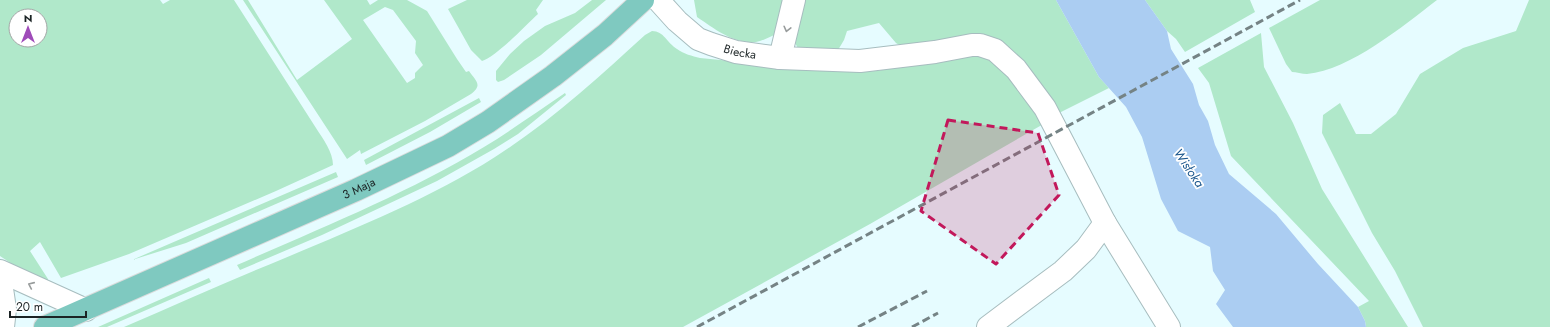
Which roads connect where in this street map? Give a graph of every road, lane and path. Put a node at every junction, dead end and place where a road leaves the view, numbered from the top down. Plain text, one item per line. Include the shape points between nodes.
1 (642, 0) edge
2 (658, 0) edge
3 (794, 0) edge
4 (780, 58) junction
5 (1105, 223) junction
6 (0, 271) edge
7 (0, 275) edge
8 (86, 310) junction
9 (3, 327) edge
10 (45, 327) edge
11 (988, 327) edge
12 (1169, 327) edge

1 - 8 main road, 3 Maja via 605,35 553,76 488,122 448,146 356,190
2 - 4 street, Biecka via 698,39 736,52
3 -> 4 street
4 - 5 street, Biecka via 860,61 972,45 995,50 1016,69 1046,108
5 - 11 street via 1086,249 1063,271
5 - 12 street, Biecka
8 -> 6 street
7 - 9 street via 5,309
8 - 10 main road, 3 Maja

